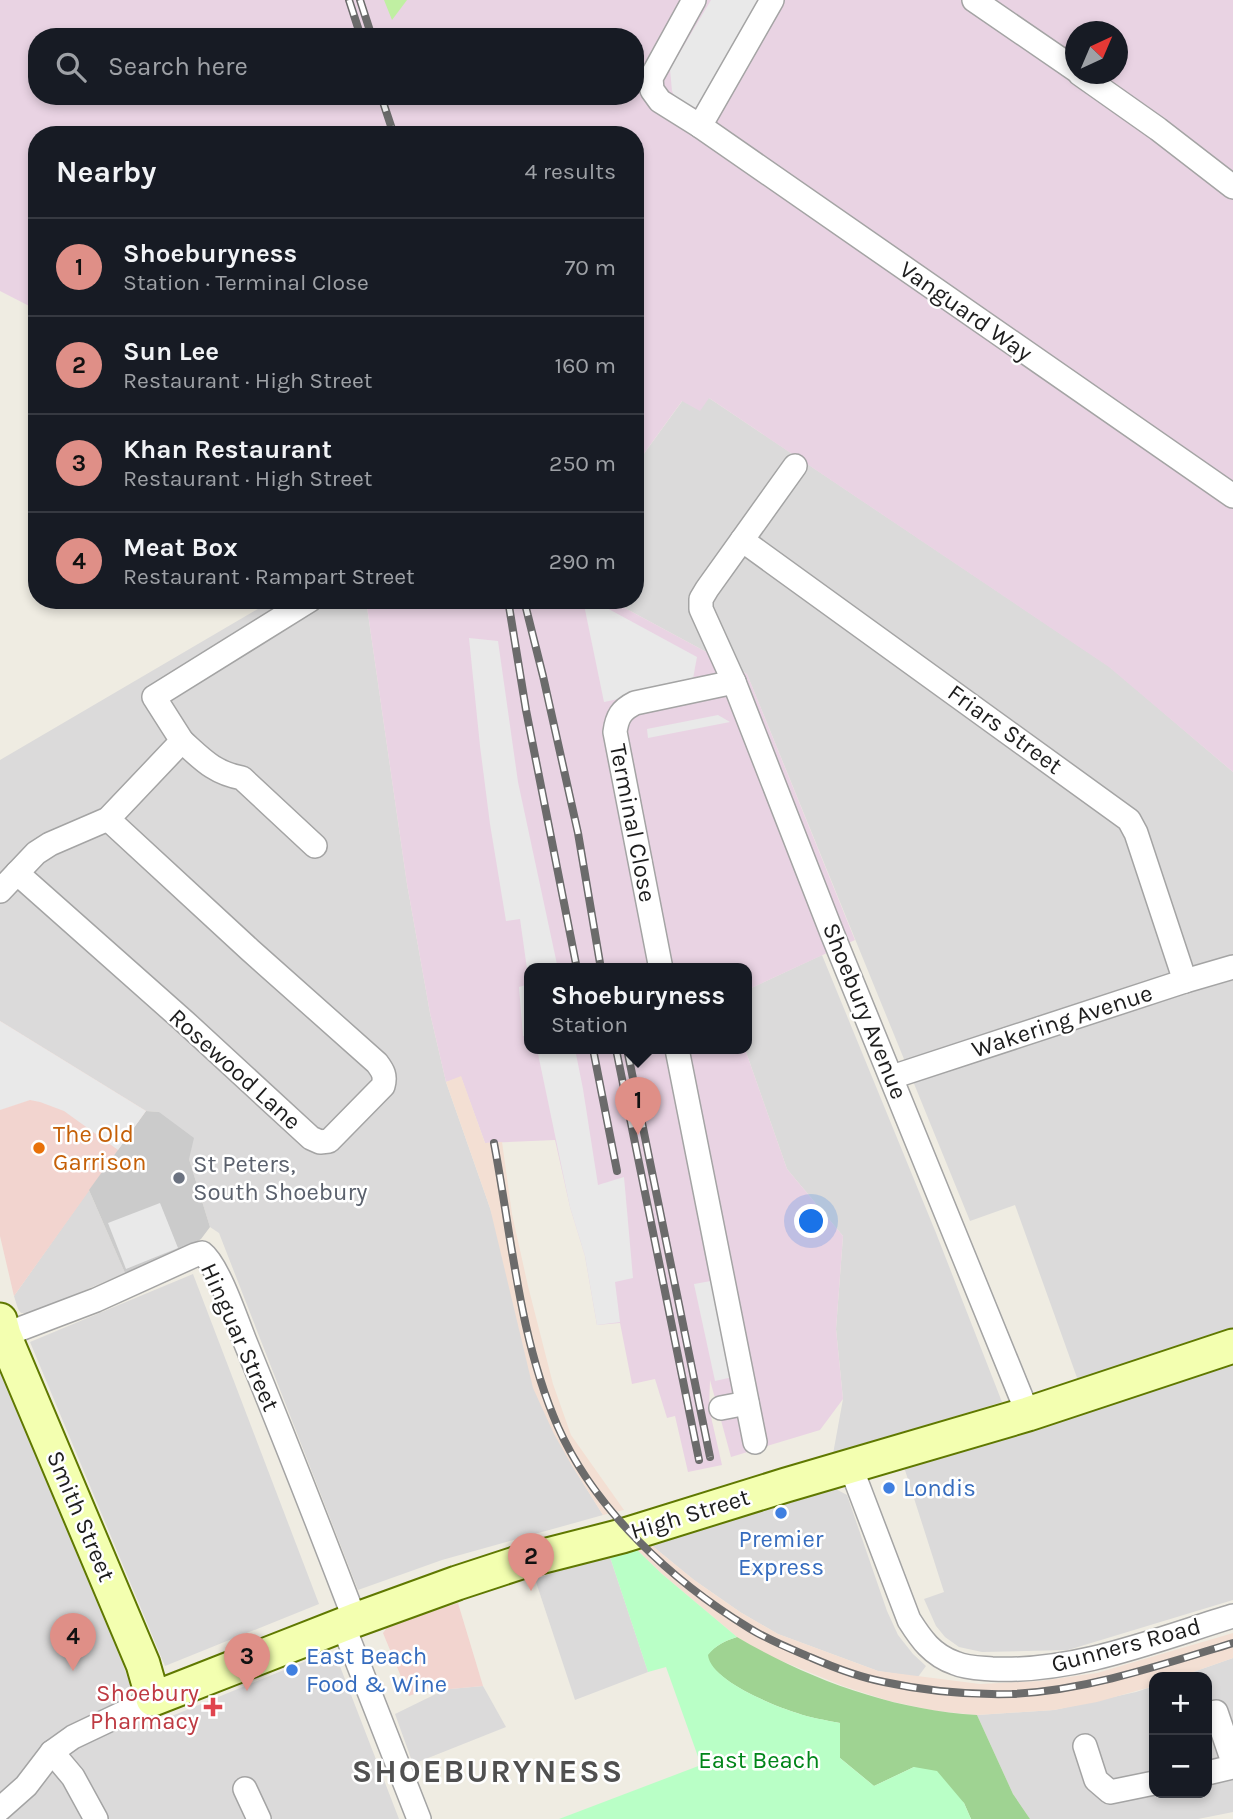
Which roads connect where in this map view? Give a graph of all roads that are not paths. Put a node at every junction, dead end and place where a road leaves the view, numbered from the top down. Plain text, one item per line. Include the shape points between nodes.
1 (694, 0) edge
2 (772, 0) edge
3 (974, 0) edge
4 (1065, 62) edge
5 (1094, 84) edge
6 (699, 126) junction
7 (1233, 187) edge
8 (795, 466) dead end
9 (1233, 496) edge
10 (742, 540) junction
11 (296, 609) edge
12 (734, 682) junction
13 (182, 741) junction
14 (108, 819) junction
15 (315, 846) dead end
16 (17, 873) junction
17 (0, 891) edge
18 (661, 963) edge
19 (1233, 967) edge
20 (1185, 981) junction
21 (678, 1054) edge
22 (892, 1077) junction
23 (2, 1328) edge
24 (1233, 1346) edge
25 (747, 1403) junction
26 (721, 1408) dead end
27 (1028, 1414) junction
28 (755, 1442) dead end
29 (850, 1465) junction
30 (1233, 1616) edge
31 (349, 1622) junction
32 (153, 1699) junction
33 (1216, 1712) dead end
34 (1085, 1746) dead end
35 (52, 1752) junction
36 (1233, 1762) edge
37 (1233, 1768) edge
38 (1212, 1772) edge
39 (1149, 1784) edge
40 (245, 1789) dead end
41 (0, 1809) edge
42 (96, 1819) edge
43 (259, 1819) edge
44 (419, 1819) edge

1 - 6 street, Vanguard Way via 651,78 660,101
2 - 6 street
3 - 4 street
5 - 7 street
6 - 9 street, Vanguard Way
8 - 10 street
10 - 12 street, Shoebury Avenue via 701,599 701,609
10 - 20 street, Friars Street via 1129,820
11 - 13 street via 155,697
12 - 18 street, Terminal Close via 635,702 617,719 615,732
12 - 22 street, Shoebury Avenue
13 - 14 street
13 - 15 street via 212,767 242,778
14 - 16 street via 50,844
14 - 16 street, Rosewood Lane via 384,1073 383,1086 329,1142 311,1138
16 - 17 street
19 - 20 street, Wakering Avenue
20 - 22 street, Wakering Avenue
21 - 25 street
22 - 27 street, Shoebury Avenue
23 - 31 street, Hinguar Street via 96,1300 195,1255 202,1253 208,1258 285,1439
23 - 32 street, Smith Street via 143,1664
24 - 27 street, High Street
25 - 26 street
25 - 28 street
27 - 29 street, High Street
29 - 30 street, Gunners Road via 909,1620 922,1641 955,1663 1013,1670 1057,1666
29 - 31 street, High Street via 622,1536 524,1561
31 - 32 street, High Street
31 - 44 street
32 - 35 street via 73,1737
33 - 36 street
34 - 39 street via 1096,1780 1110,1792
35 - 41 street via 26,1786
35 - 42 street via 73,1777
37 - 38 street
40 - 43 street

